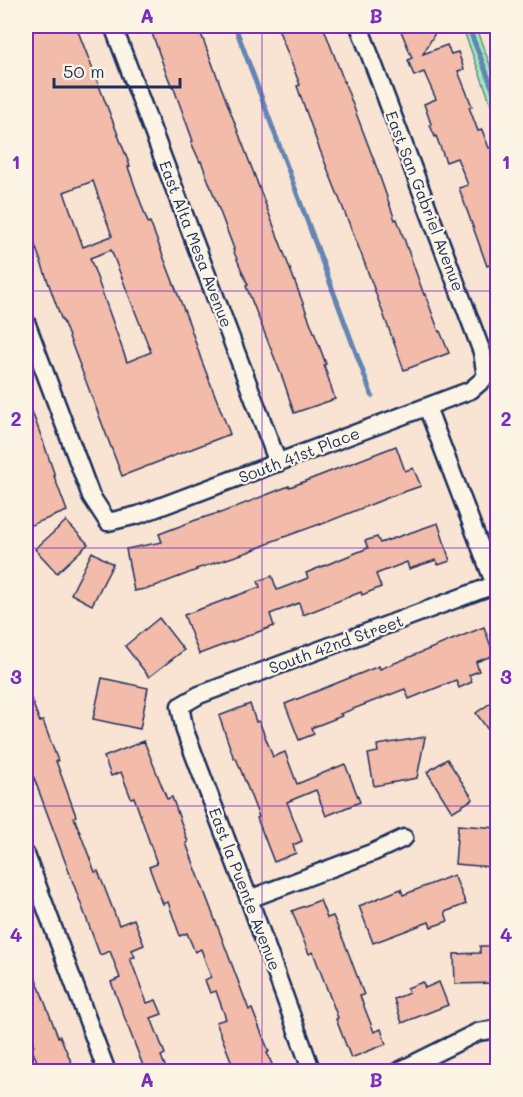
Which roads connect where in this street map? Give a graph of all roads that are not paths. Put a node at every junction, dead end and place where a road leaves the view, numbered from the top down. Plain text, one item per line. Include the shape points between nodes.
1 (113, 26) edge
2 (359, 26) edge
3 (26, 322) edge
4 (486, 377) joint
5 (427, 407) junction
6 (278, 463) junction
7 (496, 589) edge
8 (180, 706) joint
9 (404, 838) dead end
10 (26, 855) edge
11 (249, 898) junction
12 (498, 1029) edge
13 (107, 1071) edge
14 (312, 1071) edge
15 (397, 1071) edge

1 - 6 street, East Alta Mesa Avenue
2 - 4 street, East San Gabriel Avenue via 482,352
3 - 6 street, South 41st Place via 91,496 108,522 138,515
4 - 5 street, South 41st Place via 471,390
5 - 6 street, South 41st Place
5 - 7 street
7 - 8 street, South 42nd Street via 199,695
8 - 11 street, East la Puente Avenue via 185,731
9 - 11 street
10 - 13 street
11 - 14 street, East la Puente Avenue
12 - 15 street via 478,1032

